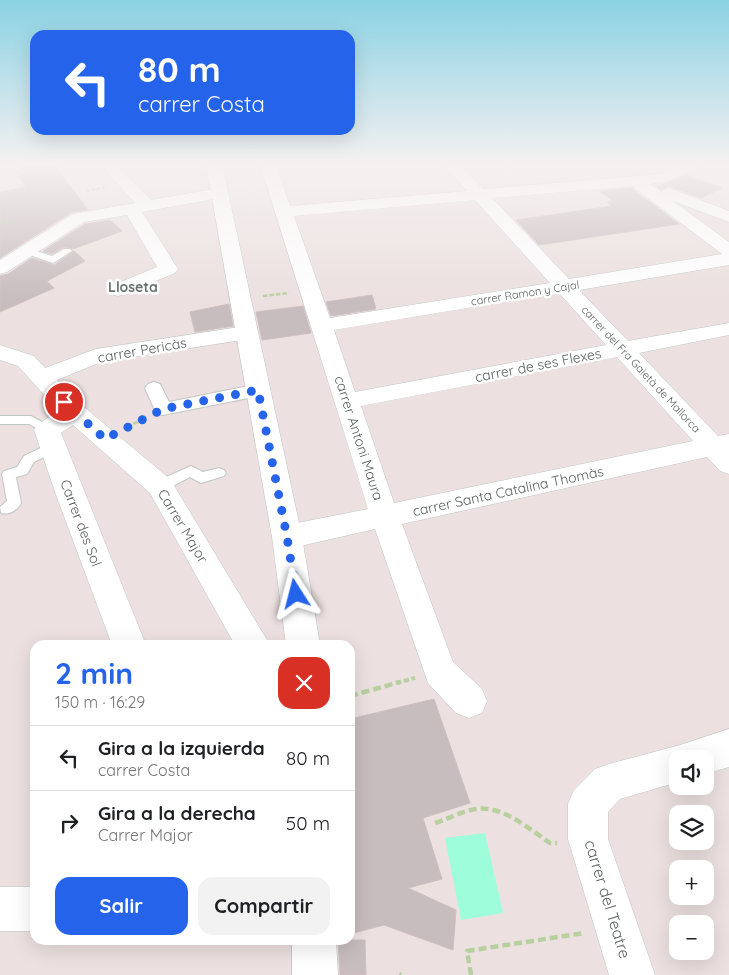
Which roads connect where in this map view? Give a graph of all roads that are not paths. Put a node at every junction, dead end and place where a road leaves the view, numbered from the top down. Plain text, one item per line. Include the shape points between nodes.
1 (125, 210) edge
2 (140, 210) edge
3 (222, 210) edge
4 (311, 210) edge
5 (493, 210) edge
6 (674, 210) edge
7 (710, 210) edge
8 (284, 212) joint
9 (729, 217) edge
10 (27, 251) junction
11 (67, 251) dead end
12 (729, 251) edge
13 (729, 259) edge
14 (0, 268) edge
15 (564, 286) junction
16 (118, 290) dead end
17 (322, 326) junction
18 (729, 329) edge
19 (246, 332) junction
20 (623, 349) junction
21 (2, 355) edge
22 (42, 378) junction
23 (154, 388) dead end
24 (258, 390) junction
25 (347, 401) junction
26 (75, 413) junction
27 (2, 420) dead end
28 (50, 439) junction
29 (724, 451) edge
30 (219, 473) dead end
31 (160, 486) junction
32 (6, 509) dead end
33 (385, 518) junction
34 (287, 537) junction
35 (127, 640) edge
36 (250, 640) edge
37 (302, 640) edge
38 (469, 701) dead end
39 (729, 748) edge
40 (714, 752) edge
41 (669, 766) edge
42 (30, 909) edge
43 (0, 910) edge
44 (314, 945) edge
45 (316, 975) edge
46 (632, 975) edge

1 - 10 street via 79,218
2 - 16 street via 168,269
3 - 19 street
4 - 8 street
5 - 15 street, carrer del Fra Gaietà de Mallorca
6 - 12 street
7 - 9 street
8 - 17 street, carrer Antoni Maura
10 - 11 lane via 54,260
10 - 14 street
13 - 15 street, carrer Ramon y Cajal
15 - 17 street, carrer Ramon y Cajal
15 - 20 street, carrer del Fra Gaietà de Mallorca
17 - 25 street, carrer Antoni Maura
18 - 20 street, carrer de ses Flexes
19 - 22 street, carrer Pericàs via 96,356
19 - 24 street
20 - 25 street, carrer de ses Flexes
20 - 29 street, carrer del Fra Gaietà de Mallorca
21 - 22 street, Carrer Major via 26,361
22 - 26 street, Carrer Major
23 - 24 street via 163,409
24 - 34 street
25 - 33 street, carrer Antoni Maura
26 - 28 street
26 - 31 street, Carrer Major
27 - 28 lane via 31,420
28 - 32 lane via 29,459 22,471 9,474 14,503
28 - 35 street, Carrer des Sol
29 - 33 street, carrer Santa Catalina Thomàs
30 - 31 lane via 201,478 191,471
31 - 36 street, Carrer Major
33 - 34 street, carrer Santa Catalina Thomàs
33 - 38 street, carrer Antoni Maura via 440,672
34 - 37 street
39 - 40 street
41 - 46 street, carrer del Teatre via 609,783 588,804 588,839
42 - 43 street
44 - 45 street

